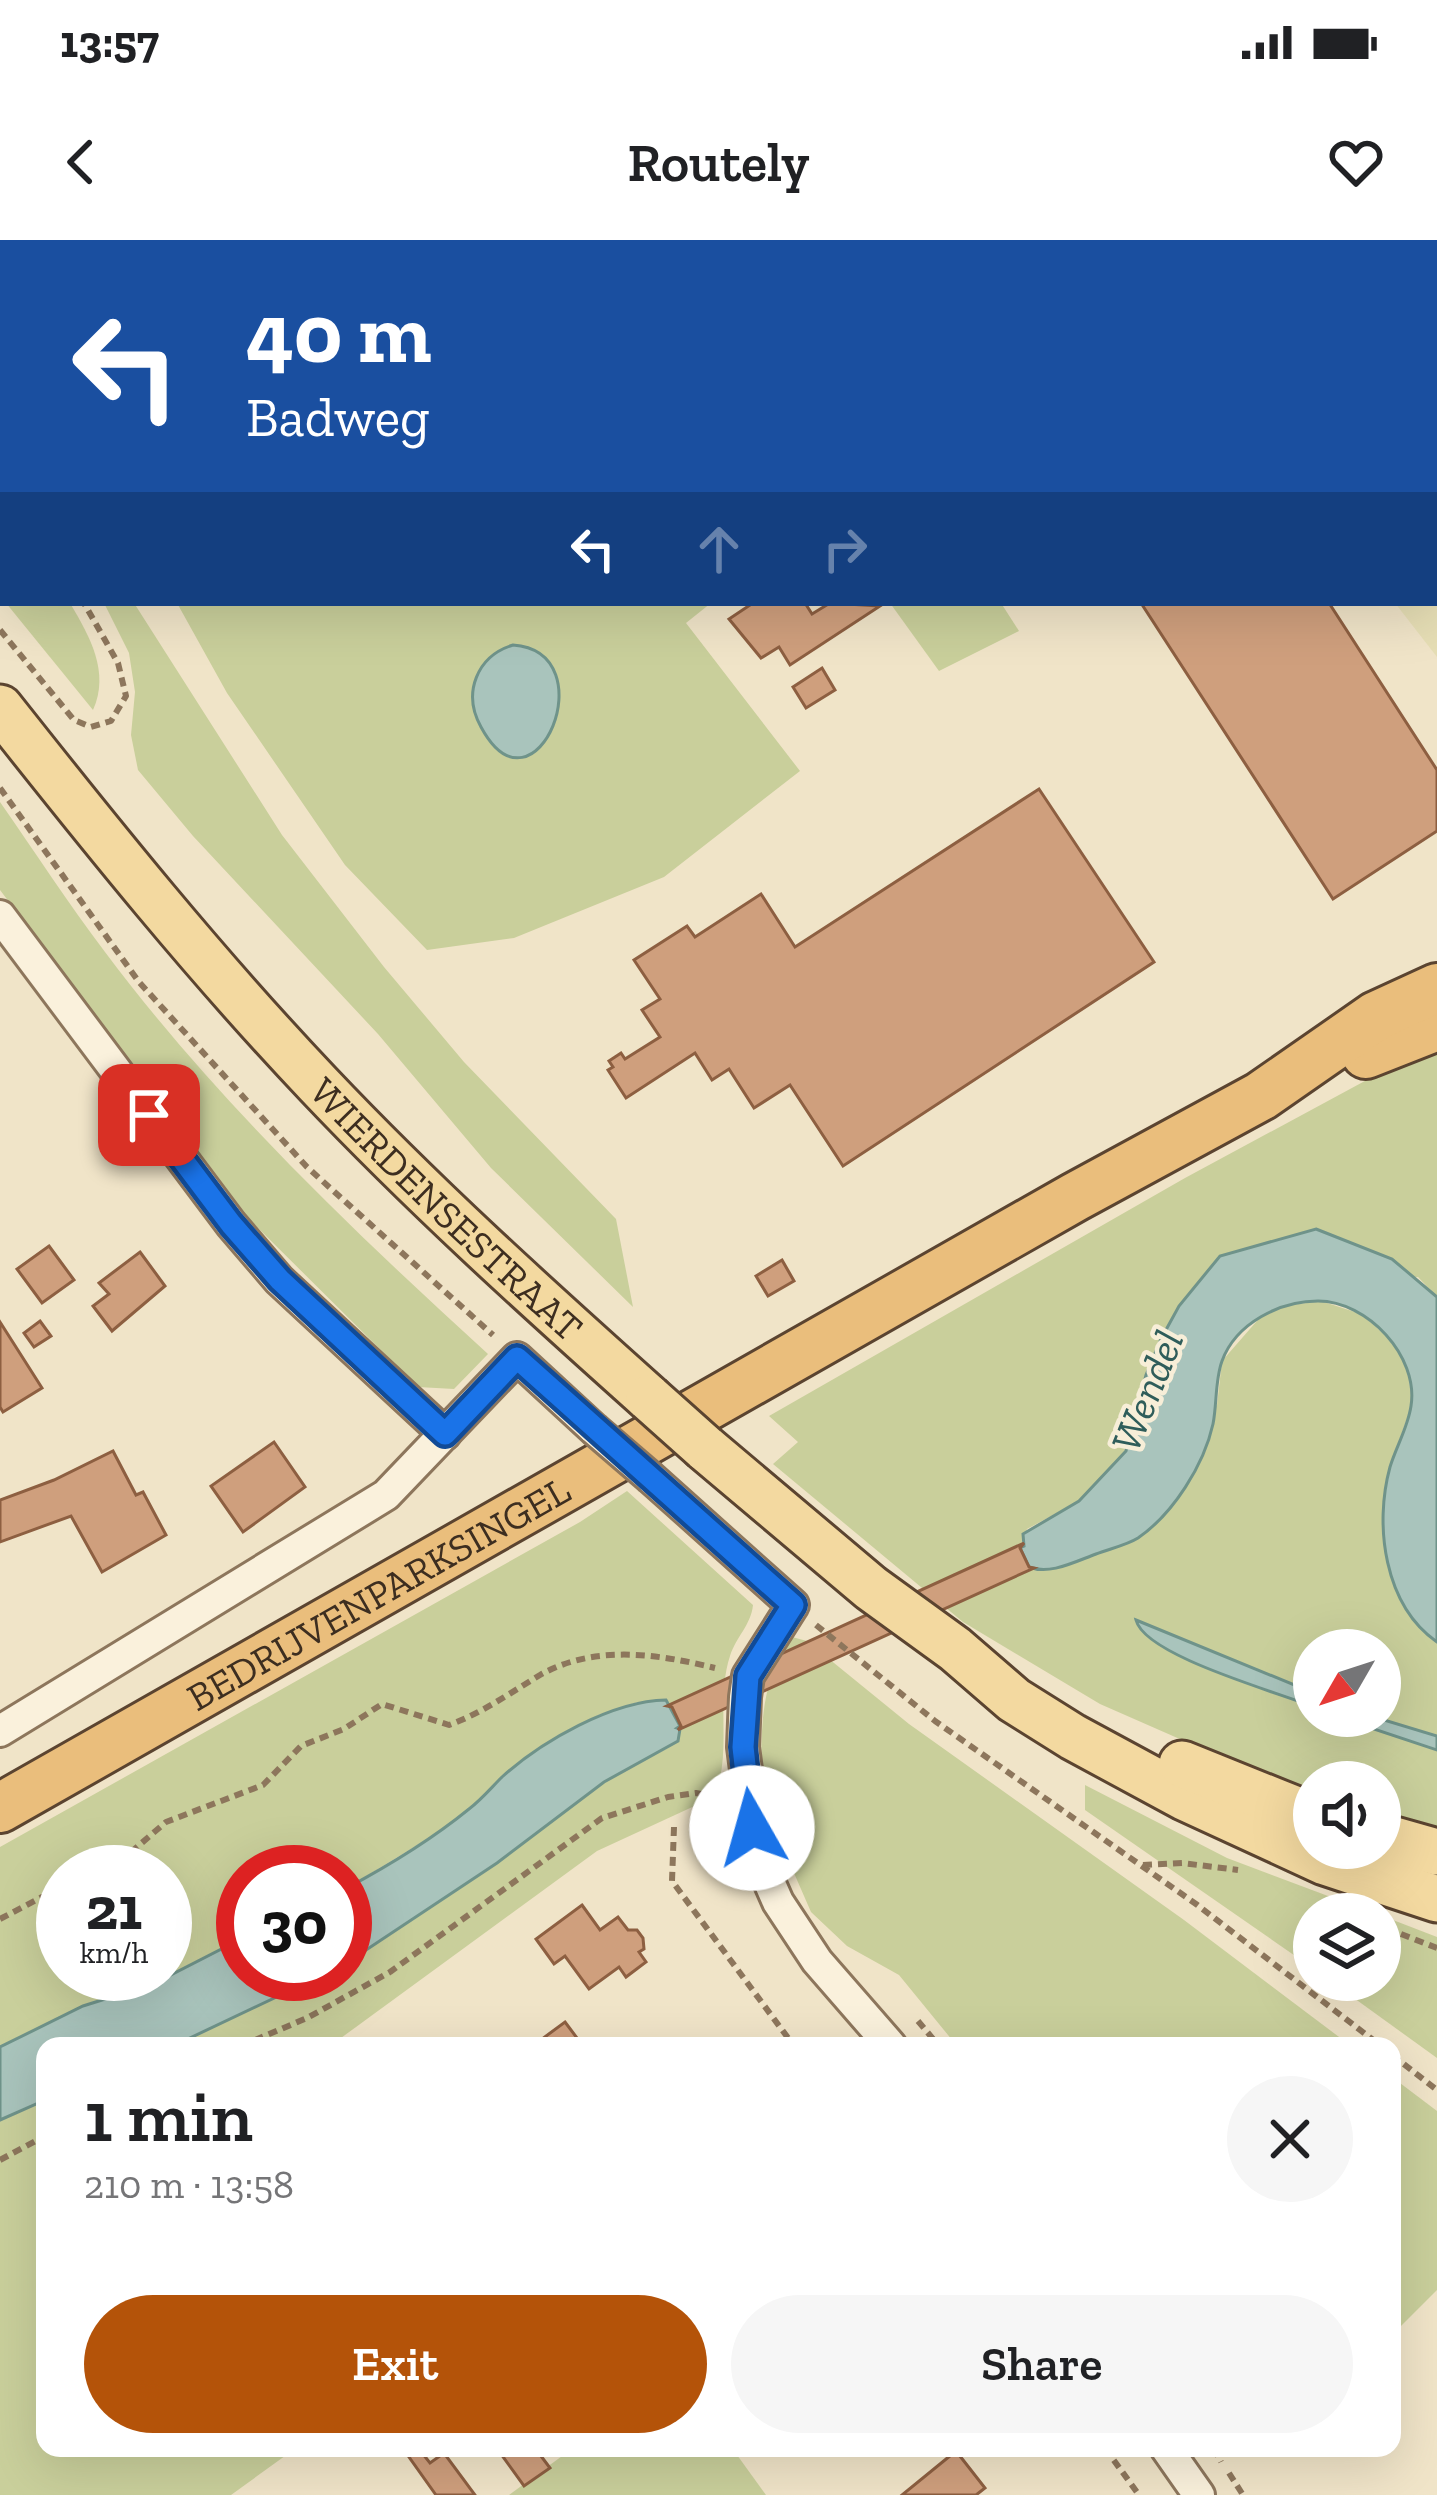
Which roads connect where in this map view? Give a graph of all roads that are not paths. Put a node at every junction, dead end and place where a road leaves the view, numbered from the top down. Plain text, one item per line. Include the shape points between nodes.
1 (0, 708) edge
2 (0, 916) edge
3 (1437, 988) edge
4 (1437, 1026) edge
5 (1261, 1096) junction
6 (445, 1434) junction
7 (955, 1648) junction
8 (0, 1731) edge
9 (0, 1808) edge
10 (1293, 1809) edge
11 (1401, 1842) edge
12 (1437, 1852) edge
13 (1437, 1899) edge
14 (883, 2037) edge
15 (1172, 2457) edge
16 (1199, 2495) edge

1 - 7 main road, WIERDENSESTRAAT, bridge via 317,1083 505,1270 871,1588
2 - 6 street via 243,1238
3 - 5 highway, BEDRIJVENPARKSINGEL via 1376,1016
4 - 5 highway, BEDRIJVENPARKSINGEL
5 - 9 highway, BEDRIJVENPARKSINGEL
6 - 8 street via 353,1518
6 - 14 street, bridge via 517,1358 793,1605 748,1676 743,1747 757,1853 817,1961
7 - 10 main road, WIERDENSESTRAAT via 1198,1772
7 - 13 main road, WIERDENSESTRAAT via 1014,1700 1184,1797 1325,1862
11 - 12 main road
15 - 16 street

